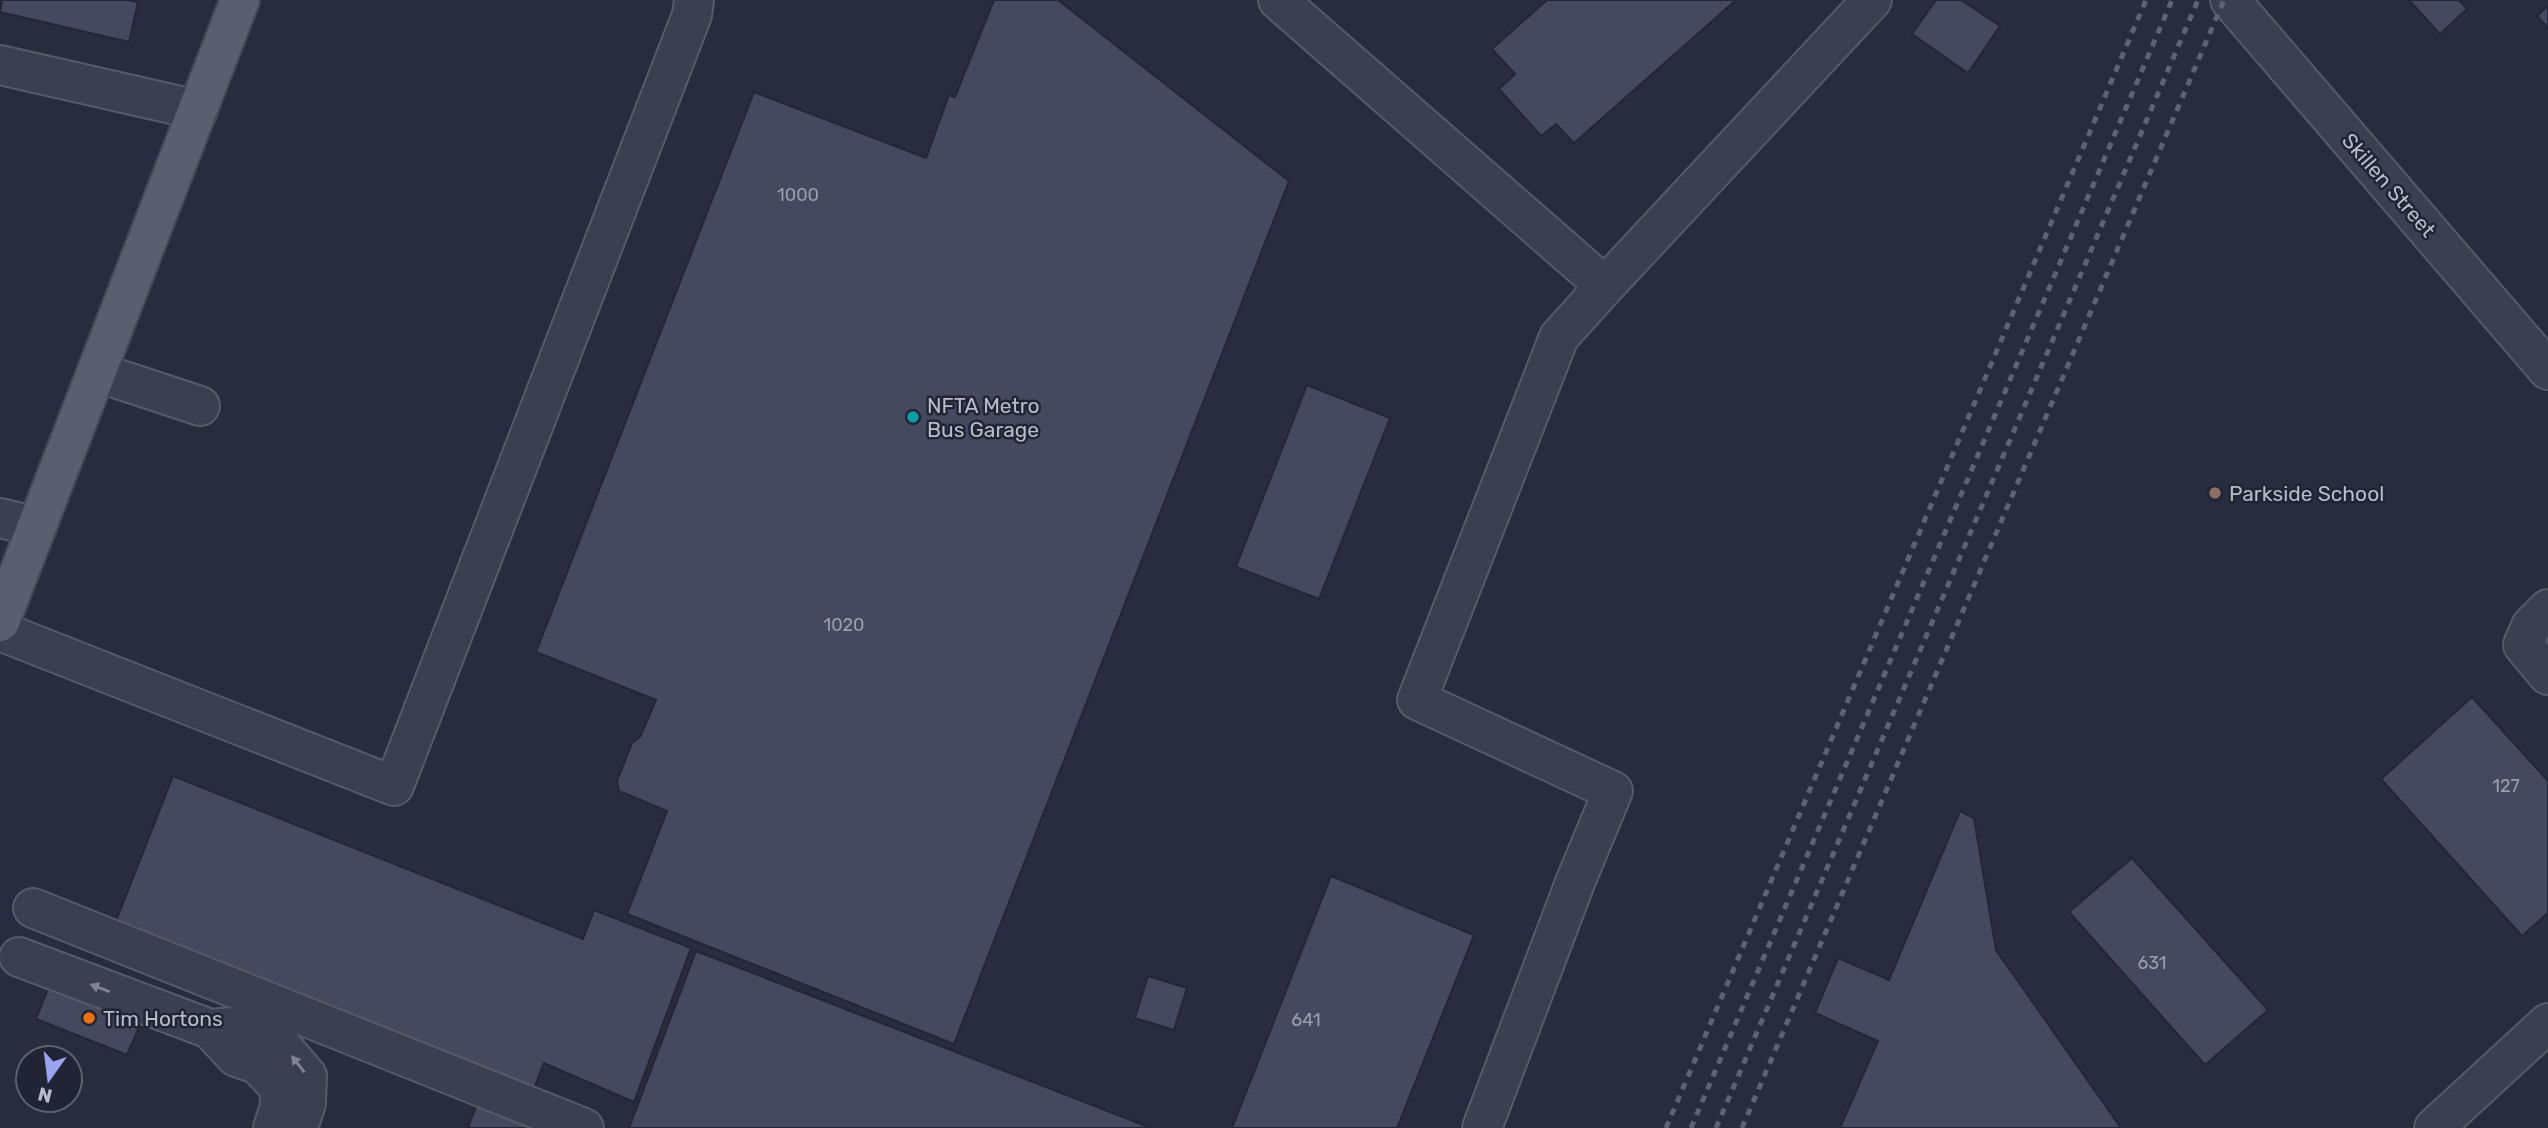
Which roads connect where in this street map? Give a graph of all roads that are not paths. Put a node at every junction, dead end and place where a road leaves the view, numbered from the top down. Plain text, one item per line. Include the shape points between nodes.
1 (240, 0) edge
2 (694, 0) edge
3 (1278, 0) edge
4 (1872, 0) edge
5 (2230, 0) edge
6 (0, 65) edge
7 (198, 110) junction
8 (1605, 286) junction
9 (2548, 370) edge
10 (97, 372) junction
11 (200, 406) dead end
12 (0, 518) edge
13 (37, 527) junction
14 (2548, 609) edge
15 (0, 622) edge
16 (0, 631) edge
17 (2548, 675) edge
18 (33, 908) dead end
19 (19, 957) dead end
20 (2548, 1023) edge
21 (210, 1029) junction
22 (272, 1128) edge
23 (299, 1128) edge
24 (584, 1128) edge
25 (1482, 1128) edge
26 (2434, 1128) edge

1 - 7 main road
2 - 16 street via 394,786
3 - 8 street
4 - 8 street
5 - 9 street, Skillen Street
6 - 7 street
7 - 10 main road
8 - 25 street via 1559,337 1418,700 1614,791
10 - 11 street
10 - 13 main road
12 - 13 street
13 - 15 main road
14 - 17 street via 2531,626 2523,645
18 - 24 street
21 -> 19 street
20 - 26 street
21 - 22 street via 236,1057 257,1064 279,1087 280,1105
23 -> 21 street via 307,1076 298,1062 278,1042 246,1026

